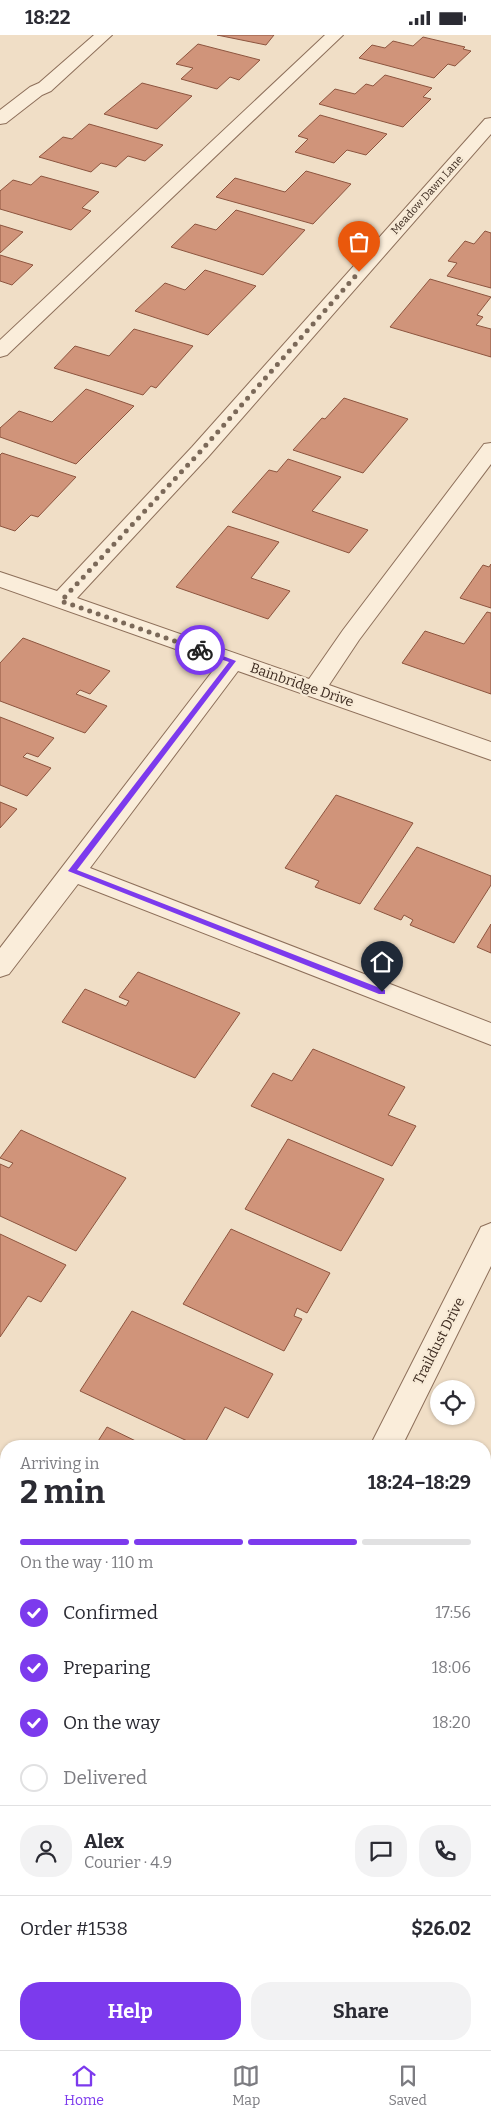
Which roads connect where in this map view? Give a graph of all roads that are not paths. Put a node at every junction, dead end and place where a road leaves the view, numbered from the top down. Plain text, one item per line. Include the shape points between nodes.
1 (104, 35) edge
2 (335, 35) edge
3 (0, 119) edge
4 (491, 123) edge
5 (0, 351) edge
6 (491, 449) edge
7 (0, 579) edge
8 (61, 601) junction
9 (233, 661) junction
10 (314, 689) junction
11 (491, 751) edge
12 (72, 871) junction
13 (0, 967) edge
14 (491, 1034) edge
15 (491, 1236) edge
16 (389, 1440) edge

1 - 3 street via 45,87
2 - 5 street
4 - 8 street, Meadow Dawn Lane via 200,452
6 - 10 street
7 - 8 street, Bainbridge Drive
8 - 9 street, Bainbridge Drive
9 - 10 street, Bainbridge Drive
9 - 12 street
10 - 11 street, Bainbridge Drive
12 - 13 street
12 - 14 street
15 - 16 street, Traildust Drive

